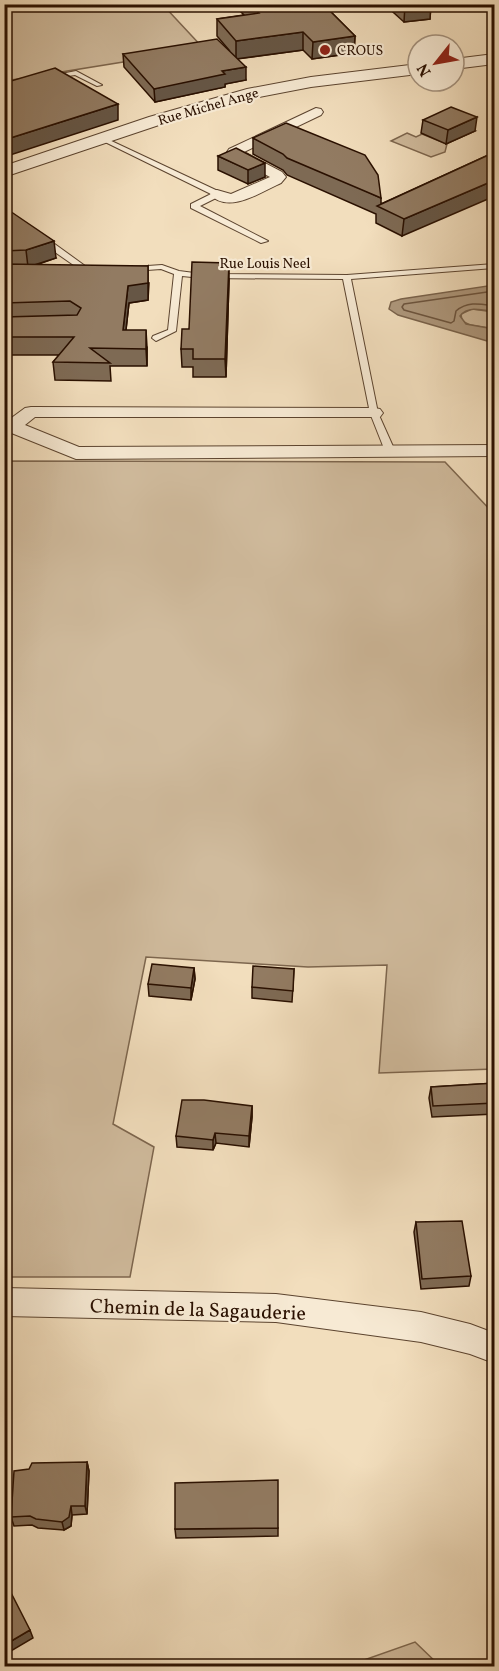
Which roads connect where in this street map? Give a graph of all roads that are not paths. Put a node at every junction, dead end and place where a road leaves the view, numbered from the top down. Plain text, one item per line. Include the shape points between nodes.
1 (495, 59) edge
2 (466, 63) edge
3 (406, 70) edge
4 (36, 79) edge
5 (99, 85) dead end
6 (316, 112) dead end
7 (103, 139) junction
8 (4, 171) edge
9 (217, 194) junction
10 (32, 232) edge
11 (264, 241) dead end
12 (495, 266) edge
13 (76, 271) edge
14 (88, 271) junction
15 (99, 271) edge
16 (121, 271) edge
17 (178, 273) junction
18 (347, 277) junction
19 (156, 338) dead end
20 (374, 413) junction
21 (8, 425) edge
22 (390, 451) junction
23 (495, 451) edge
24 (4, 1302) edge
25 (495, 1348) edge

1 - 2 street
3 - 7 street, Rue Michel Ange via 258,92
4 - 5 lane via 76,73
6 - 9 street via 234,152 276,174 276,180 232,199
7 - 8 street, Rue Michel Ange
7 - 9 lane
9 - 11 lane via 194,206
10 - 14 lane
12 - 18 lane, Rue Louis Neel
13 - 14 lane
14 - 15 lane
16 - 17 lane, Rue Louis Neel via 162,267
17 - 18 lane, Rue Louis Neel
17 - 19 lane via 172,331
18 - 20 lane
20 - 21 street via 31,412
20 - 22 lane
21 - 22 street via 75,453
22 - 23 street
24 - 25 street, Chemin de la Sagauderie via 276,1308 421,1327

